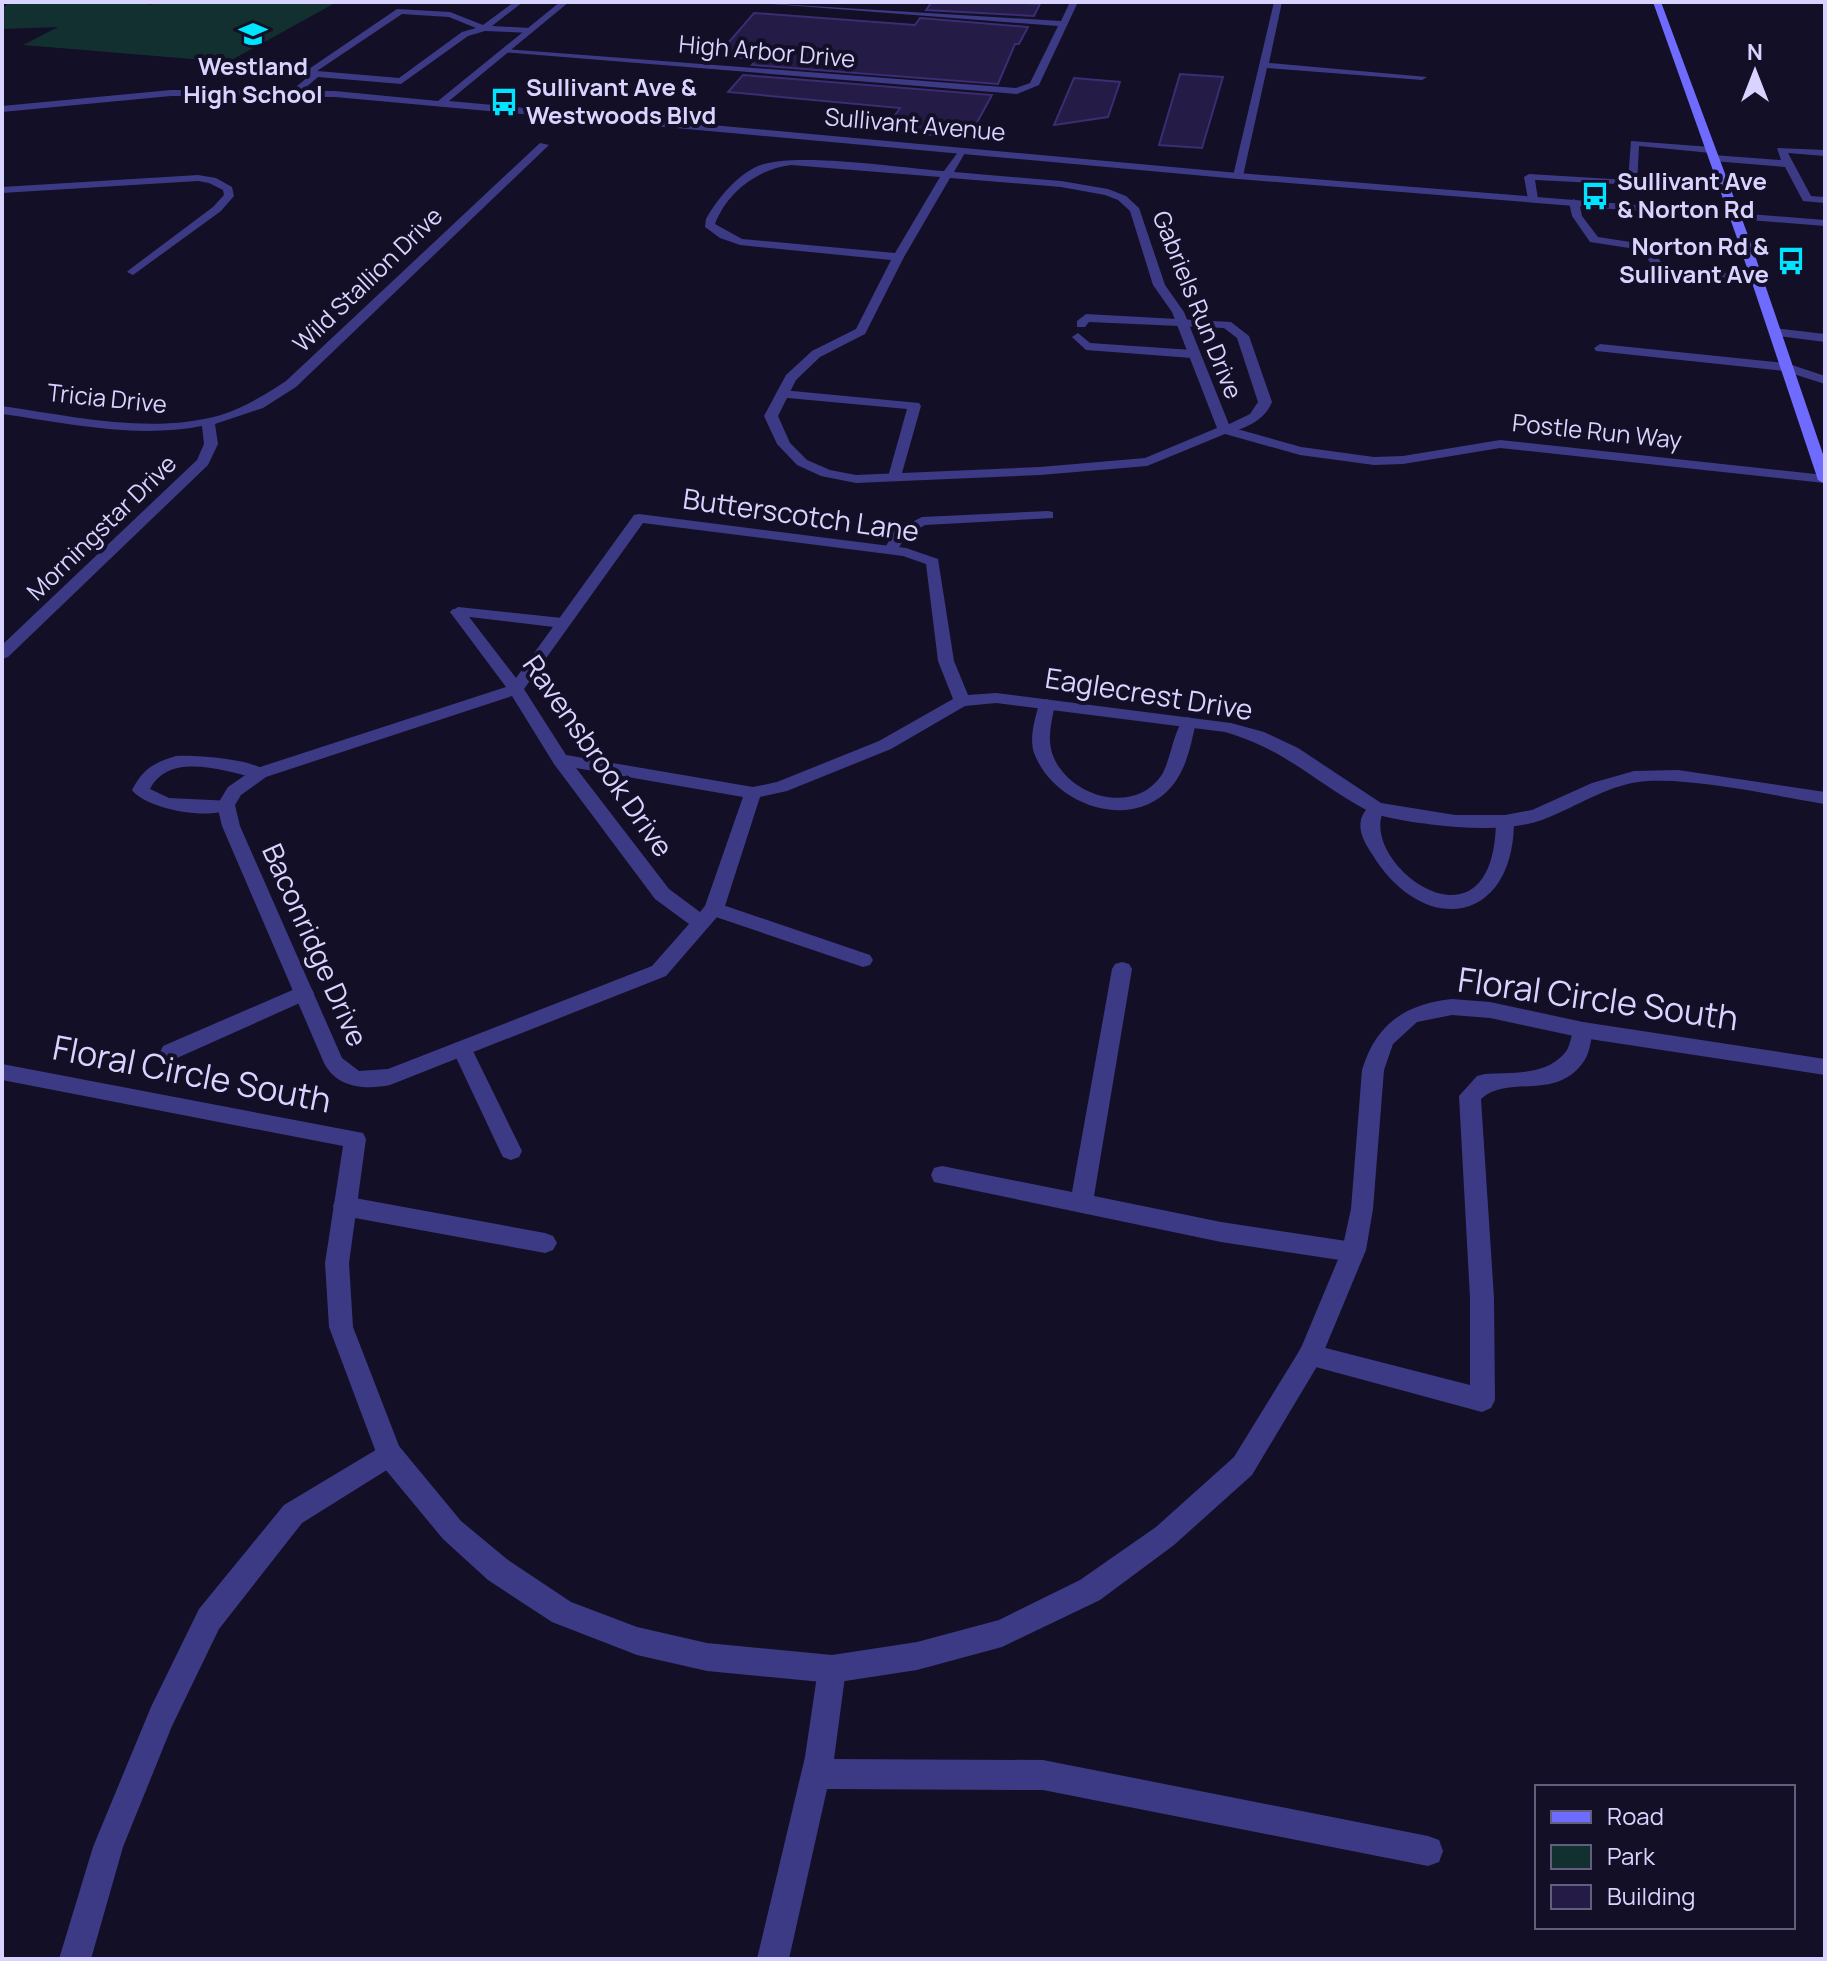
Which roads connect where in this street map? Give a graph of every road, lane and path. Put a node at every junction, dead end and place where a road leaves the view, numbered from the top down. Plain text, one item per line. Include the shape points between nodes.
1 (392, 2) edge
2 (519, 2) edge
3 (565, 2) edge
4 (751, 2) edge
5 (1074, 2) edge
6 (1278, 2) edge
7 (1657, 2) edge
8 (400, 11) junction
9 (1064, 24) junction
10 (484, 28) junction
11 (529, 31) junction
12 (506, 52) junction
13 (1264, 65) junction
14 (316, 74) junction
15 (1422, 77) dead end
16 (295, 92) junction
17 (441, 103) junction
18 (2, 109) edge
19 (544, 145) dead end
20 (961, 151) junction
21 (1825, 153) edge
22 (1712, 154) junction
23 (1789, 164) junction
24 (947, 175) junction
25 (1238, 176) junction
26 (2, 190) edge
27 (1533, 199) junction
28 (1825, 200) edge
29 (1574, 202) junction
30 (1734, 216) junction
31 (1825, 223) edge
32 (898, 257) junction
33 (133, 272) dead end
34 (1757, 279) junction
35 (1181, 322) junction
36 (1774, 332) junction
37 (1825, 338) edge
38 (1600, 348) dead end
39 (1192, 354) junction
40 (1786, 367) junction
41 (1825, 380) edge
42 (782, 394) junction
43 (2, 410) edge
44 (208, 424) junction
45 (1224, 430) junction
46 (895, 477) junction
47 (1825, 479) edge
48 (1048, 515) dead end
49 (891, 550) junction
50 (562, 623) junction
51 (2, 654) edge
52 (516, 689) junction
53 (962, 701) junction
54 (1047, 704) junction
55 (1188, 722) junction
56 (560, 760) junction
57 (260, 773) junction
58 (753, 793) junction
59 (1825, 798) edge
60 (226, 805) junction
61 (1376, 808) junction
62 (1505, 821) junction
63 (708, 916) junction
64 (863, 960) dead end
65 (1122, 969) dead end
66 (304, 993) junction
67 (1583, 1030) junction
68 (462, 1049) junction
69 (170, 1052) dead end
70 (1825, 1067) edge
71 (2, 1072) edge
72 (511, 1151) dead end
73 (942, 1175) dead end
74 (1081, 1205) junction
75 (344, 1206) junction
76 (545, 1243) dead end
77 (1353, 1252) junction
78 (1310, 1355) junction
79 (389, 1454) junction
80 (832, 1669) junction
81 (816, 1774) junction
82 (1428, 1851) dead end
83 (75, 1959) edge
84 (773, 1959) edge

1 - 8 street
2 - 10 street
3 - 11 street
4 - 9 street
5 - 9 street
6 - 13 street
7 - 22 main road
8 - 10 street via 450,15
8 - 14 street via 309,73
9 - 12 street, High Arbor Drive via 1034,85 1007,91
10 - 11 street
10 - 14 street via 465,34 401,81
11 - 12 street
12 - 17 street
13 - 15 street
13 - 25 street
14 - 16 street
16 - 17 street, Sullivant Avenue
16 - 18 street, Sullivant Avenue via 171,93
17 - 20 street, Sullivant Avenue
19 - 44 street, Wild Stallion Drive via 291,384 272,399
20 - 24 street
20 - 25 street, Sullivant Avenue
21 - 23 street via 1781,150
22 - 23 street
22 - 27 street via 1641,139 1634,143 1633,183 1529,177
22 - 30 main road
23 - 28 street via 1807,199
24 - 32 street
24 - 32 street, Gabriels Run Drive via 779,163 739,182 709,225 740,242
24 - 35 street, Gabriels Run Drive via 1061,184 1122,198 1135,210 1159,285
25 - 27 street, Sullivant Avenue
26 - 33 street via 187,178 212,180 228,189 229,196 217,209
27 - 29 street, Sullivant Avenue
29 - 30 street, Sullivant Avenue
29 - 34 street via 1594,240 1646,247 1660,270
30 - 31 street, Sullivant Avenue
30 - 34 main road
32 - 42 street via 861,331 816,354
34 - 36 main road
35 - 39 street, Gabriels Run Drive
35 - 39 street via 1096,316 1086,318 1079,342
35 - 45 street via 1227,325 1243,336 1264,409
36 - 37 street
36 - 40 main road
38 - 40 street
39 - 45 street, Gabriels Run Drive
40 - 41 street
40 - 47 main road
42 - 46 street, Gabriels Run Drive via 771,416 776,436 804,467 856,479
42 - 46 street via 914,406
43 - 44 street, Tricia Drive via 140,428
44 - 51 street, Morningstar Drive via 211,444 203,462
45 - 46 street, Gabriels Run Drive via 1147,462
45 - 47 street, Postle Run Way via 1300,451 1374,461 1500,444
48 - 49 street via 922,521 899,534
49 - 50 street, Butterscotch Lane via 639,518
49 - 53 street, Butterscotch Lane via 933,562 946,661
50 - 52 street, Butterscotch Lane
50 - 52 street, Ravensbrook Drive via 458,612
52 - 56 street, Ravensbrook Drive
52 - 57 street
53 - 54 street, Eaglecrest Drive via 996,698
53 - 58 street via 885,745
54 - 55 street, Eaglecrest Drive
54 - 55 street via 1040,738 1052,770 1068,789 1110,804 1146,797 1162,786 1176,766
55 - 61 street, Eaglecrest Drive via 1258,736 1292,752
56 - 58 street
56 - 63 street, Ravensbrook Drive via 662,894
57 - 60 street via 234,791
57 - 60 street via 183,759 156,768 141,790 164,803
58 - 63 street, Baconridge Drive
59 - 62 street, Eaglecrest Drive via 1678,776 1634,777 1536,815
60 - 66 street, Baconridge Drive
61 - 62 street, Eaglecrest Drive via 1455,821
61 - 62 street via 1370,834 1385,861 1422,898 1448,903 1467,900 1497,875
63 - 64 street, Ravensbrook Drive
63 - 68 street, Baconridge Drive via 659,971
65 - 74 street
66 - 68 street, Baconridge Drive via 334,1063 346,1076 366,1082 390,1077
66 - 69 street
67 - 70 street, Floral Circle South
67 - 77 street, Floral Circle South via 1457,1008 1407,1018 1390,1031 1373,1070 1362,1209
67 - 78 street via 1576,1057 1548,1078 1485,1082 1470,1096 1482,1298 1482,1400
68 - 72 street
71 - 75 street, Floral Circle South via 355,1139
73 - 74 street
74 - 77 street
75 - 76 street
75 - 79 street, Floral Circle South via 337,1263 341,1327
77 - 78 street, Floral Circle South
78 - 80 street, Floral Circle South via 1243,1466 1165,1536 1090,1590 1002,1633 917,1656
79 - 80 street, Floral Circle South via 452,1530 498,1570 562,1612 637,1641 707,1657
79 - 83 street via 293,1514 209,1619 161,1717 108,1847
80 - 81 street
81 - 82 street via 1043,1775
81 - 84 street

